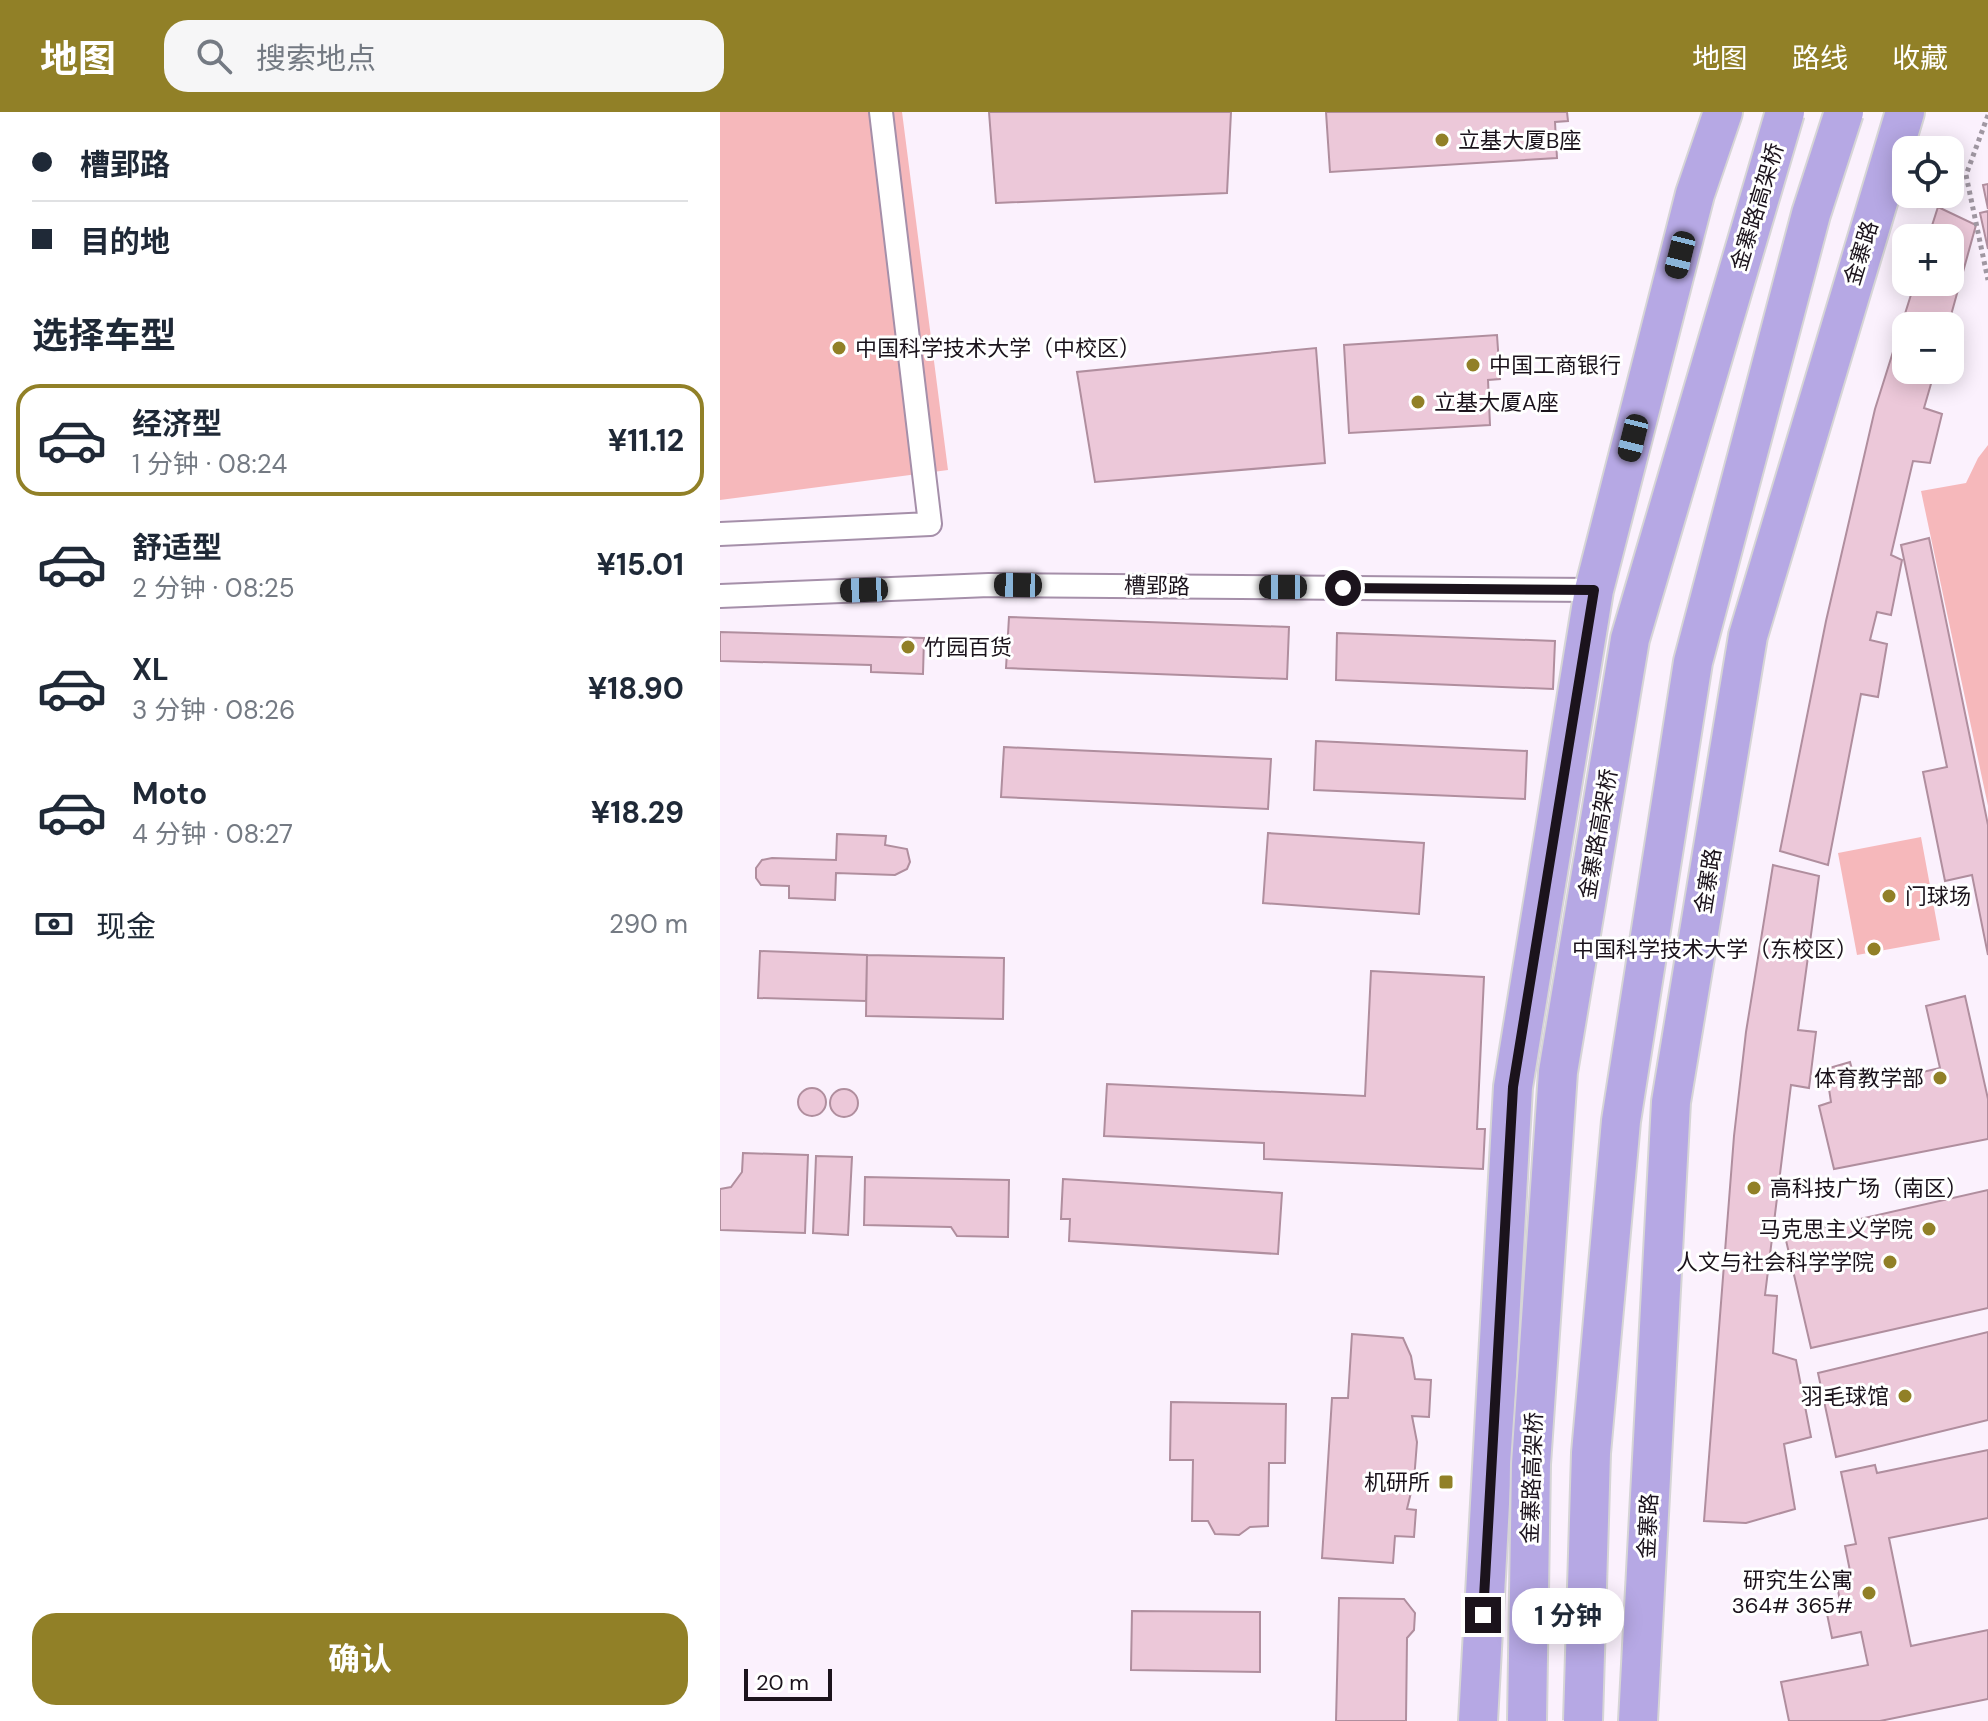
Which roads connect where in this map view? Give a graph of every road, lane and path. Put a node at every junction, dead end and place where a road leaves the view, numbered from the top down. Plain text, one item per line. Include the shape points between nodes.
1 (881, 112) edge
2 (1723, 112) edge
3 (1785, 112) edge
4 (1844, 112) edge
5 (1905, 112) edge
6 (1988, 115) edge
7 (1988, 280) edge
8 (720, 534) edge
9 (1594, 590) junction
10 (720, 596) edge
11 (1478, 1721) edge
12 (1527, 1721) edge
13 (1583, 1721) edge
14 (1638, 1721) edge

1 - 8 street via 930,524
2 - 9 highway via 1695,194
3 - 12 highway, 金寨路高架桥, bridge via 1630,639 1558,1072 1531,1464
4 - 13 highway, bridge via 1811,214 1693,662 1621,1121 1591,1453
5 - 14 highway, 金寨路 via 1748,636 1671,1102
6 - 7 path via 1966,175
9 - 10 street, 槽郢路 via 989,585
9 - 11 highway via 1513,1087

